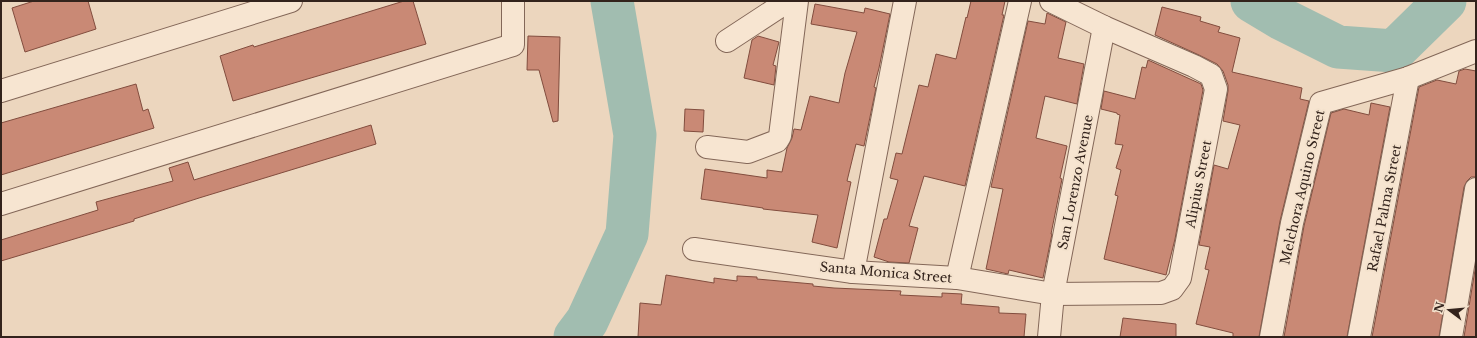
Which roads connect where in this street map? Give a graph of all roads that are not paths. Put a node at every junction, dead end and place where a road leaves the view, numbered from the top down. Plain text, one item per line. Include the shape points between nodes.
1 (291, 1) edge
2 (513, 1) edge
3 (788, 1) edge
4 (797, 1) edge
5 (905, 1) edge
6 (1020, 1) edge
7 (1051, 1) edge
8 (1104, 27) junction
9 (727, 41) dead end
10 (1476, 51) edge
11 (1408, 78) junction
12 (1, 91) edge
13 (707, 146) dead end
14 (1476, 189) edge
15 (1, 204) edge
16 (694, 249) dead end
17 (853, 272) junction
18 (957, 278) junction
19 (1180, 278) joint
20 (1053, 294) junction
21 (1049, 337) edge
22 (1270, 337) edge
23 (1359, 337) edge
24 (1451, 337) edge

1 - 12 street
2 - 15 street via 513,45
3 - 9 street
4 - 13 street via 780,136 777,141 748,152
5 - 17 street
6 - 18 street
7 - 8 street
8 - 19 street, Alipius Street via 1211,75 1216,89
8 - 20 street, San Lorenzo Avenue
10 - 11 street, Melchora Aquino Street
11 - 22 street, Melchora Aquino Street via 1321,103 1292,223
11 - 23 street, Rafael Palma Street
14 - 24 street
16 - 17 street, Santa Monica Street
17 - 18 street, Santa Monica Street
18 - 20 street, Santa Monica Street
19 - 20 street, Santa Monica Street via 1172,289 1161,292
20 - 21 street, San Lorenzo Avenue

